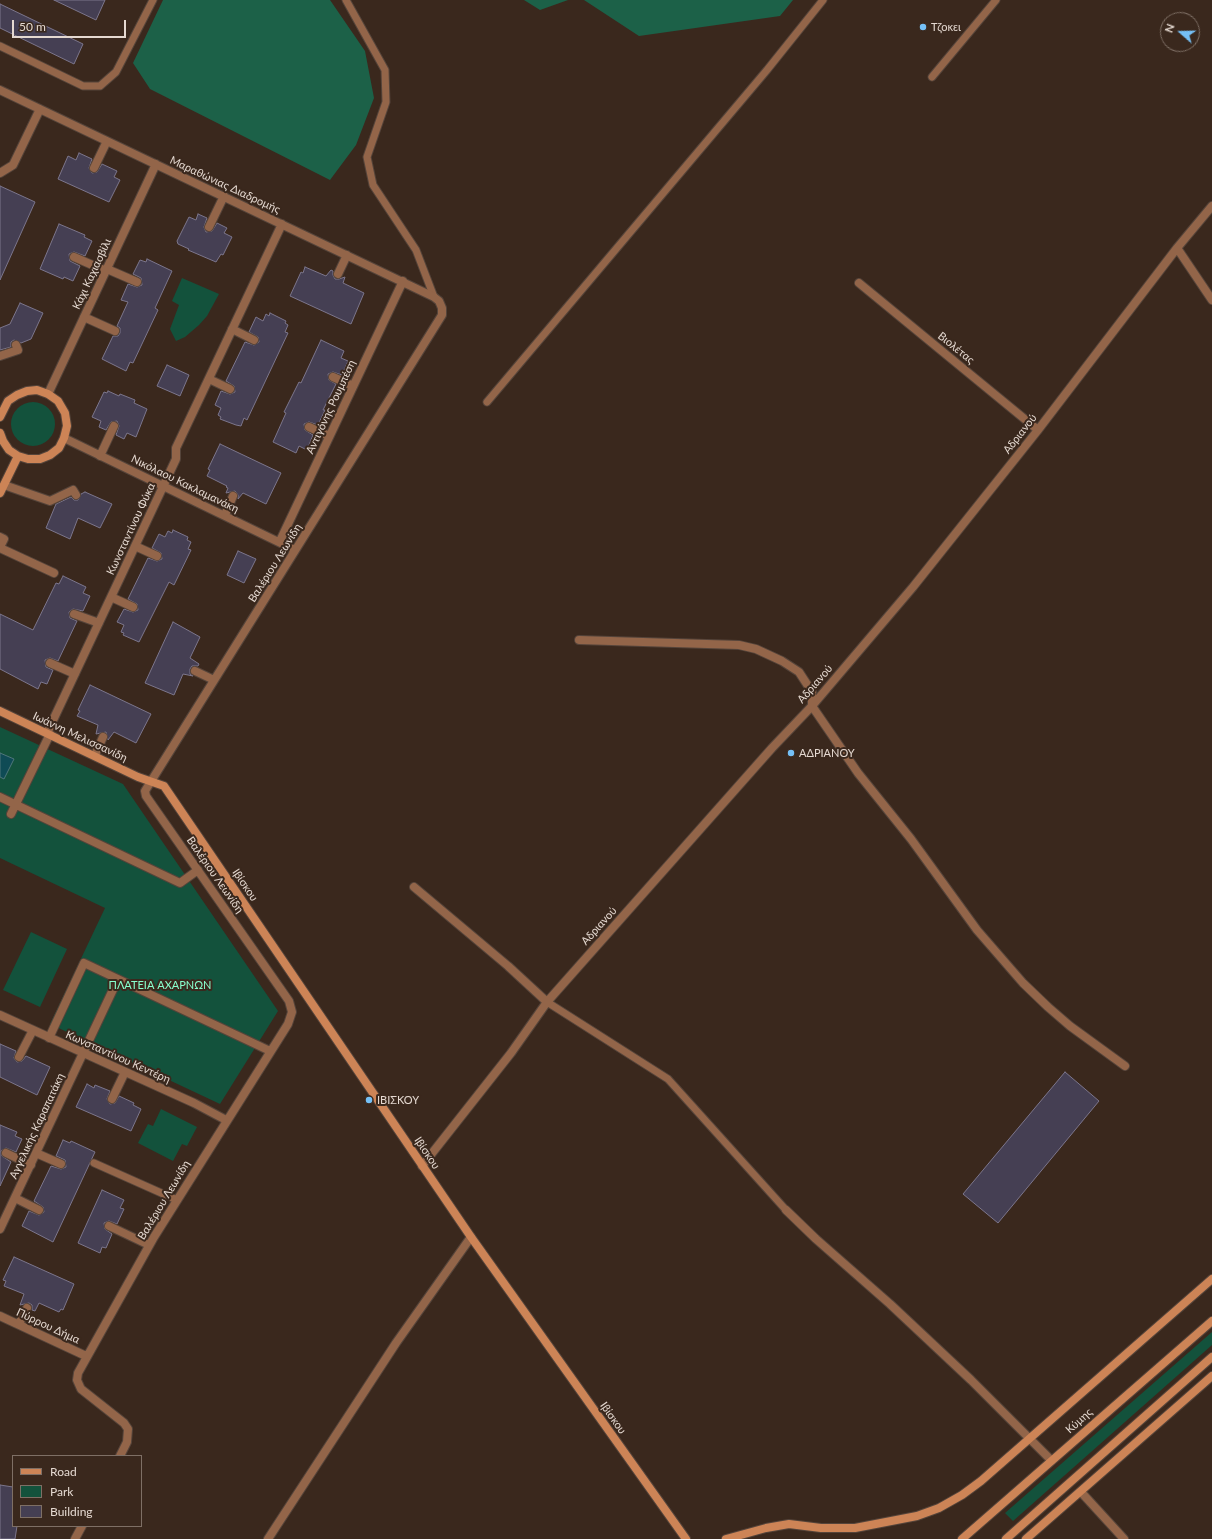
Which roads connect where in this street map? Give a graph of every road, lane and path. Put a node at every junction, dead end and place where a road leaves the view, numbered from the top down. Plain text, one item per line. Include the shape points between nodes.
1 (153, 0) edge
2 (346, 0) edge
3 (823, 0) edge
4 (996, 0) edge
5 (0, 46) edge
6 (932, 78) dead end
7 (0, 90) edge
8 (40, 109) junction
9 (107, 141) junction
10 (156, 164) junction
11 (94, 168) dead end
12 (0, 173) edge
13 (224, 196) junction
14 (1212, 206) edge
15 (282, 224) junction
16 (209, 227) dead end
17 (1177, 248) junction
18 (347, 255) junction
19 (74, 257) dead end
20 (106, 270) junction
21 (338, 274) dead end
22 (402, 281) junction
23 (137, 282) dead end
24 (860, 283) dead end
25 (437, 299) junction
26 (1212, 300) edge
27 (84, 317) junction
28 (232, 329) junction
29 (115, 331) dead end
30 (254, 340) dead end
31 (16, 345) dead end
32 (0, 356) edge
33 (333, 377) dead end
34 (209, 379) junction
35 (353, 386) junction
36 (230, 389) dead end
37 (48, 394) junction
38 (487, 402) dead end
39 (1, 412) edge
40 (114, 426) dead end
41 (309, 427) dead end
42 (1038, 430) junction
43 (0, 433) edge
44 (329, 436) junction
45 (64, 438) junction
46 (18, 456) junction
47 (100, 456) junction
48 (4, 485) junction
49 (164, 486) junction
50 (0, 494) edge
51 (76, 496) dead end
52 (233, 496) dead end
53 (225, 515) junction
54 (0, 538) edge
55 (280, 541) junction
56 (136, 546) junction
57 (0, 548) edge
58 (296, 550) junction
59 (157, 556) dead end
60 (54, 573) dead end
61 (111, 597) junction
62 (133, 607) dead end
63 (74, 614) dead end
64 (99, 624) junction
65 (579, 640) dead end
66 (50, 663) dead end
67 (196, 671) dead end
68 (75, 674) junction
69 (214, 680) junction
70 (812, 706) junction
71 (0, 711) edge
72 (48, 734) junction
73 (103, 737) dead end
74 (95, 755) junction
75 (151, 781) junction
76 (0, 797) edge
77 (16, 804) junction
78 (11, 814) dead end
79 (198, 870) junction
80 (414, 888) dead end
81 (118, 979) junction
82 (547, 1002) junction
83 (0, 1015) edge
84 (33, 1030) junction
85 (49, 1038) junction
86 (270, 1052) junction
87 (83, 1054) junction
88 (19, 1057) dead end
89 (1125, 1066) dead end
90 (125, 1072) junction
91 (112, 1099) dead end
92 (226, 1120) junction
93 (6, 1153) dead end
94 (36, 1153) junction
95 (94, 1163) dead end
96 (31, 1164) junction
97 (61, 1164) dead end
98 (422, 1166) junction
99 (15, 1198) junction
100 (177, 1200) junction
101 (39, 1210) dead end
102 (786, 1210) joint
103 (109, 1226) dead end
104 (0, 1229) edge
105 (471, 1237) junction
106 (149, 1244) junction
107 (1212, 1279) edge
108 (27, 1308) dead end
109 (0, 1316) edge
110 (1212, 1321) edge
111 (19, 1324) junction
112 (86, 1356) junction
113 (1212, 1357) edge
114 (1212, 1376) edge
115 (1030, 1439) junction
116 (121, 1455) edge
117 (1051, 1460) junction
118 (1081, 1492) junction
119 (81, 1527) edge
120 (75, 1539) edge
121 (268, 1539) edge
122 (686, 1539) edge
123 (726, 1539) edge
124 (962, 1539) edge
125 (1006, 1539) edge
126 (1026, 1539) edge
127 (1124, 1539) edge

1 - 5 lane via 116,72 100,86 83,86
2 - 25 lane via 385,70 386,102 367,157 373,185 416,250
3 - 38 lane
4 - 6 lane
7 - 8 street, Μαραθώνιας Διαδρομής
8 - 9 street, Μαραθώνιας Διαδρομής
8 - 12 street via 13,165
9 - 10 street, Μαραθώνιας Διαδρομής
9 - 11 street
10 - 13 street, Μαραθώνιας Διαδρομής
10 - 20 street, Κάχι Καχιασβίλι
13 - 15 street, Μαραθώνιας Διαδρομής
13 - 16 street
14 - 17 street, Αδριανού
15 - 18 street, Μαραθώνιας Διαδρομής
15 - 28 street, Κωνσταντίνου Φύκα
17 - 26 street
17 - 42 street, Αδριανού
18 - 21 street
18 - 22 street, Μαραθώνιας Διαδρομής
19 - 20 street
20 - 23 street
20 - 27 street, Κάχι Καχιασβίλι
22 - 25 street, Μαραθώνιας Διαδρομής
22 - 35 street, Αντιγόνης Ρουμπέση
24 - 42 street, Βιολέτας
25 - 58 street, Βαλέριου Λεωνίδη via 442,315
27 - 29 street
27 - 37 street, Κάχι Καχιασβίλι
28 - 30 street
28 - 34 street, Κωνσταντίνου Φύκα
31 - 32 street via 18,350
33 - 35 street
34 - 36 street
34 - 49 street, Κωνσταντίνου Φύκα via 176,448 176,459
35 - 44 street, Αντιγόνης Ρουμπέση
37 - 39 street via 37,390 22,393 8,401
37 - 45 street via 58,401 65,412 67,426
40 - 47 street
41 - 44 street
42 - 70 street, Αδριανού via 913,587
43 - 46 street via 9,450
44 - 55 street, Αντιγόνης Ρουμπέση
45 - 46 street via 59,448 50,455 28,459
45 - 47 street, Νικόλαου Κακλαμανάκη
46 - 48 street
47 - 49 street, Νικόλαου Κακλαμανάκη
48 - 50 street
48 - 51 street via 50,501 73,490
49 - 53 street, Νικόλαου Κακλαμανάκη
49 - 56 street, Κωνσταντίνου Φύκα
52 - 53 street
53 - 55 street, Νικόλαου Κακλαμανάκη
54 - 57 street via 4,539
55 - 58 street, Νικόλαου Κακλαμανάκη
56 - 59 street
56 - 61 street, Κωνσταντίνου Φύκα
57 - 60 street
58 - 69 street, Βαλέριου Λεωνίδη
61 - 62 street
61 - 64 street, Κωνσταντίνου Φύκα
63 - 64 street
64 - 68 street, Κωνσταντίνου Φύκα
65 - 70 street via 711,643 756,649 799,672 812,692
66 - 68 street
67 - 69 street
68 - 72 street, Κωνσταντίνου Φύκα
69 - 75 street, Βαλέριου Λεωνίδη
70 - 82 street, Αδριανού
70 - 89 street via 858,773 911,839 978,930 1013,971 1070,1026
71 - 72 street, Ιωάννη Μελισσανίδη
72 - 74 street, Ιωάννη Μελισσανίδη
72 - 77 street, Κωνσταντίνου Φύκα
73 - 74 street
74 - 75 street, Ιωάννη Μελισσανίδη
75 - 79 street, Βαλέριου Λεωνίδη via 145,791 146,796
75 - 98 street, Ιβίσκου via 164,786
76 - 77 street
77 - 78 street, Κωνσταντίνου Φύκα
77 - 79 street via 180,882
79 - 86 street, Βαλέριου Λεωνίδη via 289,1000 292,1012 290,1018
80 - 82 street
81 - 85 street via 84,963
81 - 86 street
81 - 87 street, Αγγελικής Καραπατάκη
82 - 98 street, Αδριανού via 511,1053
82 - 102 lane via 668,1079
83 - 84 street, Κωνσταντίνου Κεντέρη
84 - 85 street, Κωνσταντίνου Κεντέρη
84 - 88 street
85 - 87 street, Κωνσταντίνου Κεντέρη
86 - 92 street, Βαλέριου Λεωνίδη
87 - 90 street, Κωνσταντίνου Κεντέρη
87 - 94 street, Αγγελικής Καραπατάκη
90 - 91 street
90 - 92 street, Κωνσταντίνου Κεντέρη
92 - 100 street, Βαλέριου Λεωνίδη
93 - 96 street
94 - 96 street, Αγγελικής Καραπατάκη
94 - 97 street
95 - 100 lane
96 - 99 street, Αγγελικής Καραπατάκη
98 - 105 street, Ιβίσκου
99 - 101 street
99 - 104 street, Αγγελικής Καραπατάκη
100 - 106 street, Βαλέριου Λεωνίδη
102 - 115 street via 965,1374
103 - 106 street
105 - 121 street via 396,1343
105 - 122 street, Ιβίσκου
106 - 112 street, Βαλέριου Λεωνίδη
107 - 115 street
108 - 111 street
109 - 111 street, Πύρρου Δήμα
110 - 117 street, Κύμης
111 - 112 street, Πύρρου Δήμα
112 - 116 street, Βαλέριου Λεωνίδη via 77,1380 81,1389 124,1423 129,1436
113 - 125 street
114 - 118 street
115 - 117 street
115 - 123 street via 962,1495 939,1508 917,1516 855,1528 821,1528 789,1524
117 - 124 street, Κύμης
118 - 126 street
118 - 127 street
119 - 120 street

